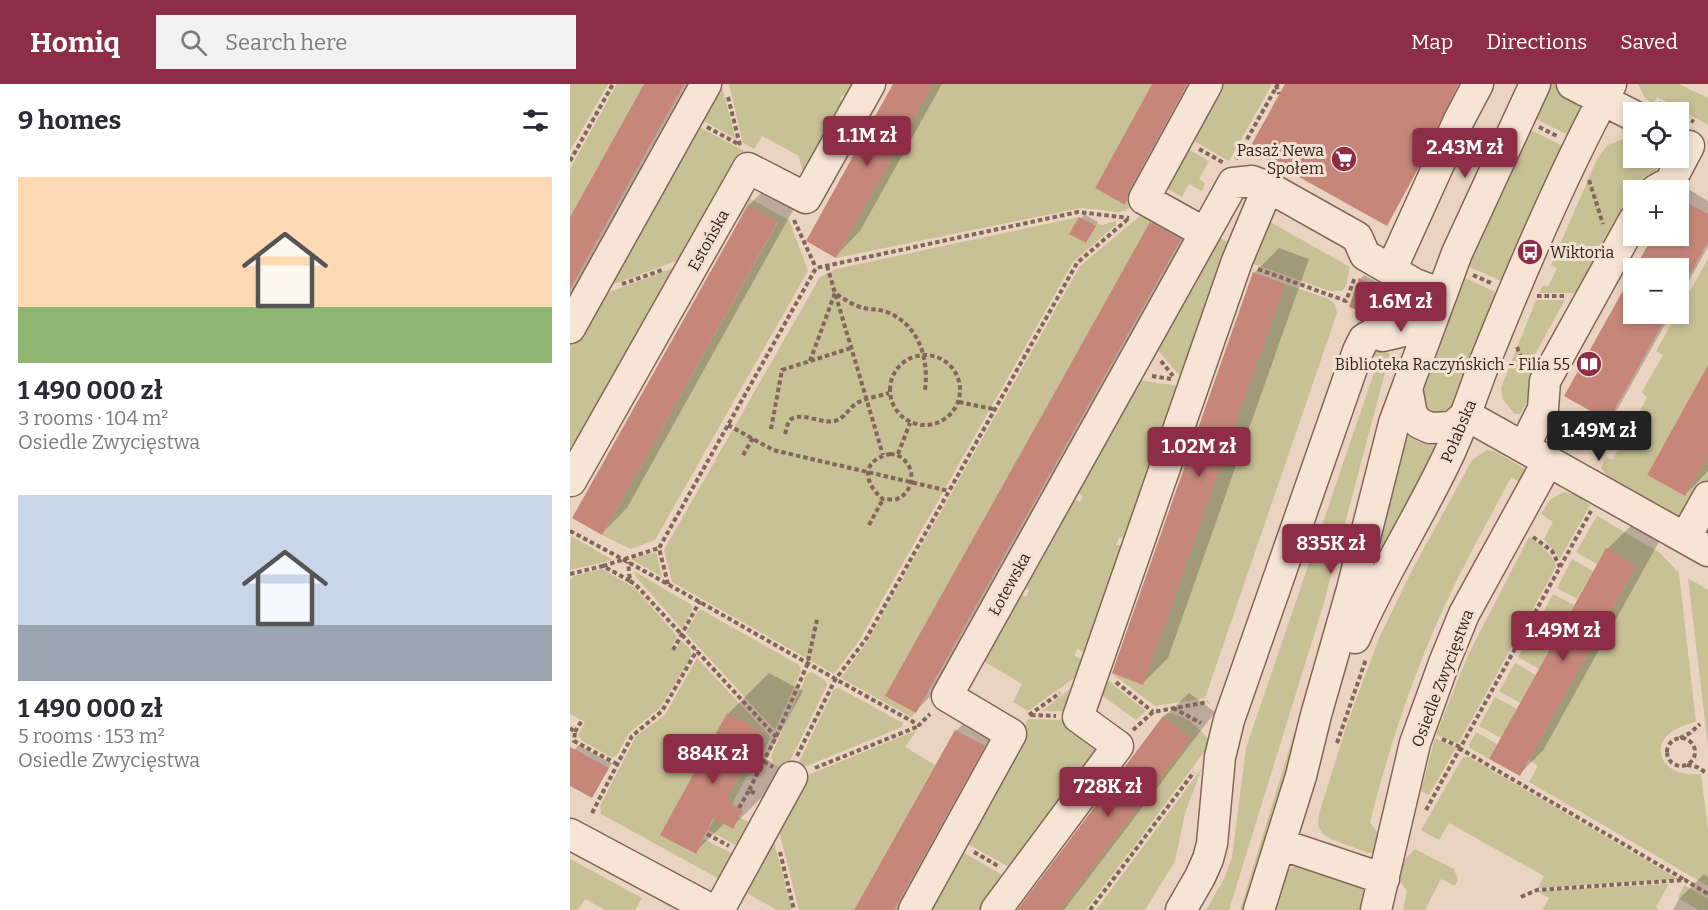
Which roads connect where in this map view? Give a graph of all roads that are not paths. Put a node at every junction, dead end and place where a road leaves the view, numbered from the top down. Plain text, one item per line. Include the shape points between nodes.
1 (870, 84) edge
2 (1207, 84) edge
3 (1478, 84) edge
4 (1535, 84) edge
5 (1572, 84) edge
6 (717, 89) edge
7 (1613, 90) edge
8 (1623, 102) edge
9 (1636, 102) edge
10 (1623, 125) edge
11 (1692, 148) edge
12 (1575, 152) junction
13 (1670, 180) edge
14 (1268, 187) junction
15 (1205, 232) junction
16 (1629, 248) edge
17 (1391, 270) junction
18 (1442, 294) junction
19 (1430, 325) junction
20 (570, 327) edge
21 (1590, 327) dead end
22 (1383, 336) junction
23 (1410, 380) junction
24 (1543, 409) junction
25 (1466, 415) junction
26 (1536, 454) junction
27 (570, 480) edge
28 (1708, 497) edge
29 (1696, 545) edge
30 (1301, 776) junction
31 (792, 777) road end
32 (570, 834) edge
33 (1280, 844) junction
34 (1384, 879) junction
35 (712, 910) edge
36 (719, 910) edge
37 (914, 910) edge
38 (996, 910) edge
39 (1181, 910) edge
40 (1259, 910) edge
41 (1376, 910) edge

1 - 27 street, Estońska via 806,198 744,157 698,257
2 - 15 street via 1136,208
3 - 17 street
4 - 18 street, Połabska
5 - 7 street
6 - 20 street via 688,117
7 - 8 street
7 - 9 street
7 - 12 street, Połabska
10 - 12 street via 1593,135
11 - 13 street
12 - 25 street, Połabska via 1487,355
14 - 15 street, Łotewska via 1251,181 1233,183
14 - 17 street via 1357,237 1365,255
14 - 38 street via 1237,261 1078,717 1118,746
15 - 37 street, Łotewska via 947,696 1011,734
16 - 24 street via 1545,381
17 - 18 street
18 - 19 street, Połabska
19 - 22 street
19 - 23 street, Połabska
21 - 24 street, Osiedle Zwycięstwa
22 - 23 street
22 - 39 street via 1374,333 1364,339 1358,351 1229,720 1220,757 1212,844 1200,878
23 - 25 street via 1412,415 1419,423 1430,428 1452,427
23 - 30 street, Połabska via 1394,423
24 - 26 street, Osiedle Zwycięstwa
25 - 26 street
25 - 30 street, Połabska via 1373,596
26 - 29 street
26 - 34 street, Osiedle Zwycięstwa via 1460,624 1415,743 1410,828
28 - 29 street
30 - 33 street, Połabska
31 - 36 street
32 - 35 street
33 - 34 street
33 - 40 street, Połabska
34 - 41 street, Osiedle Zwycięstwa

